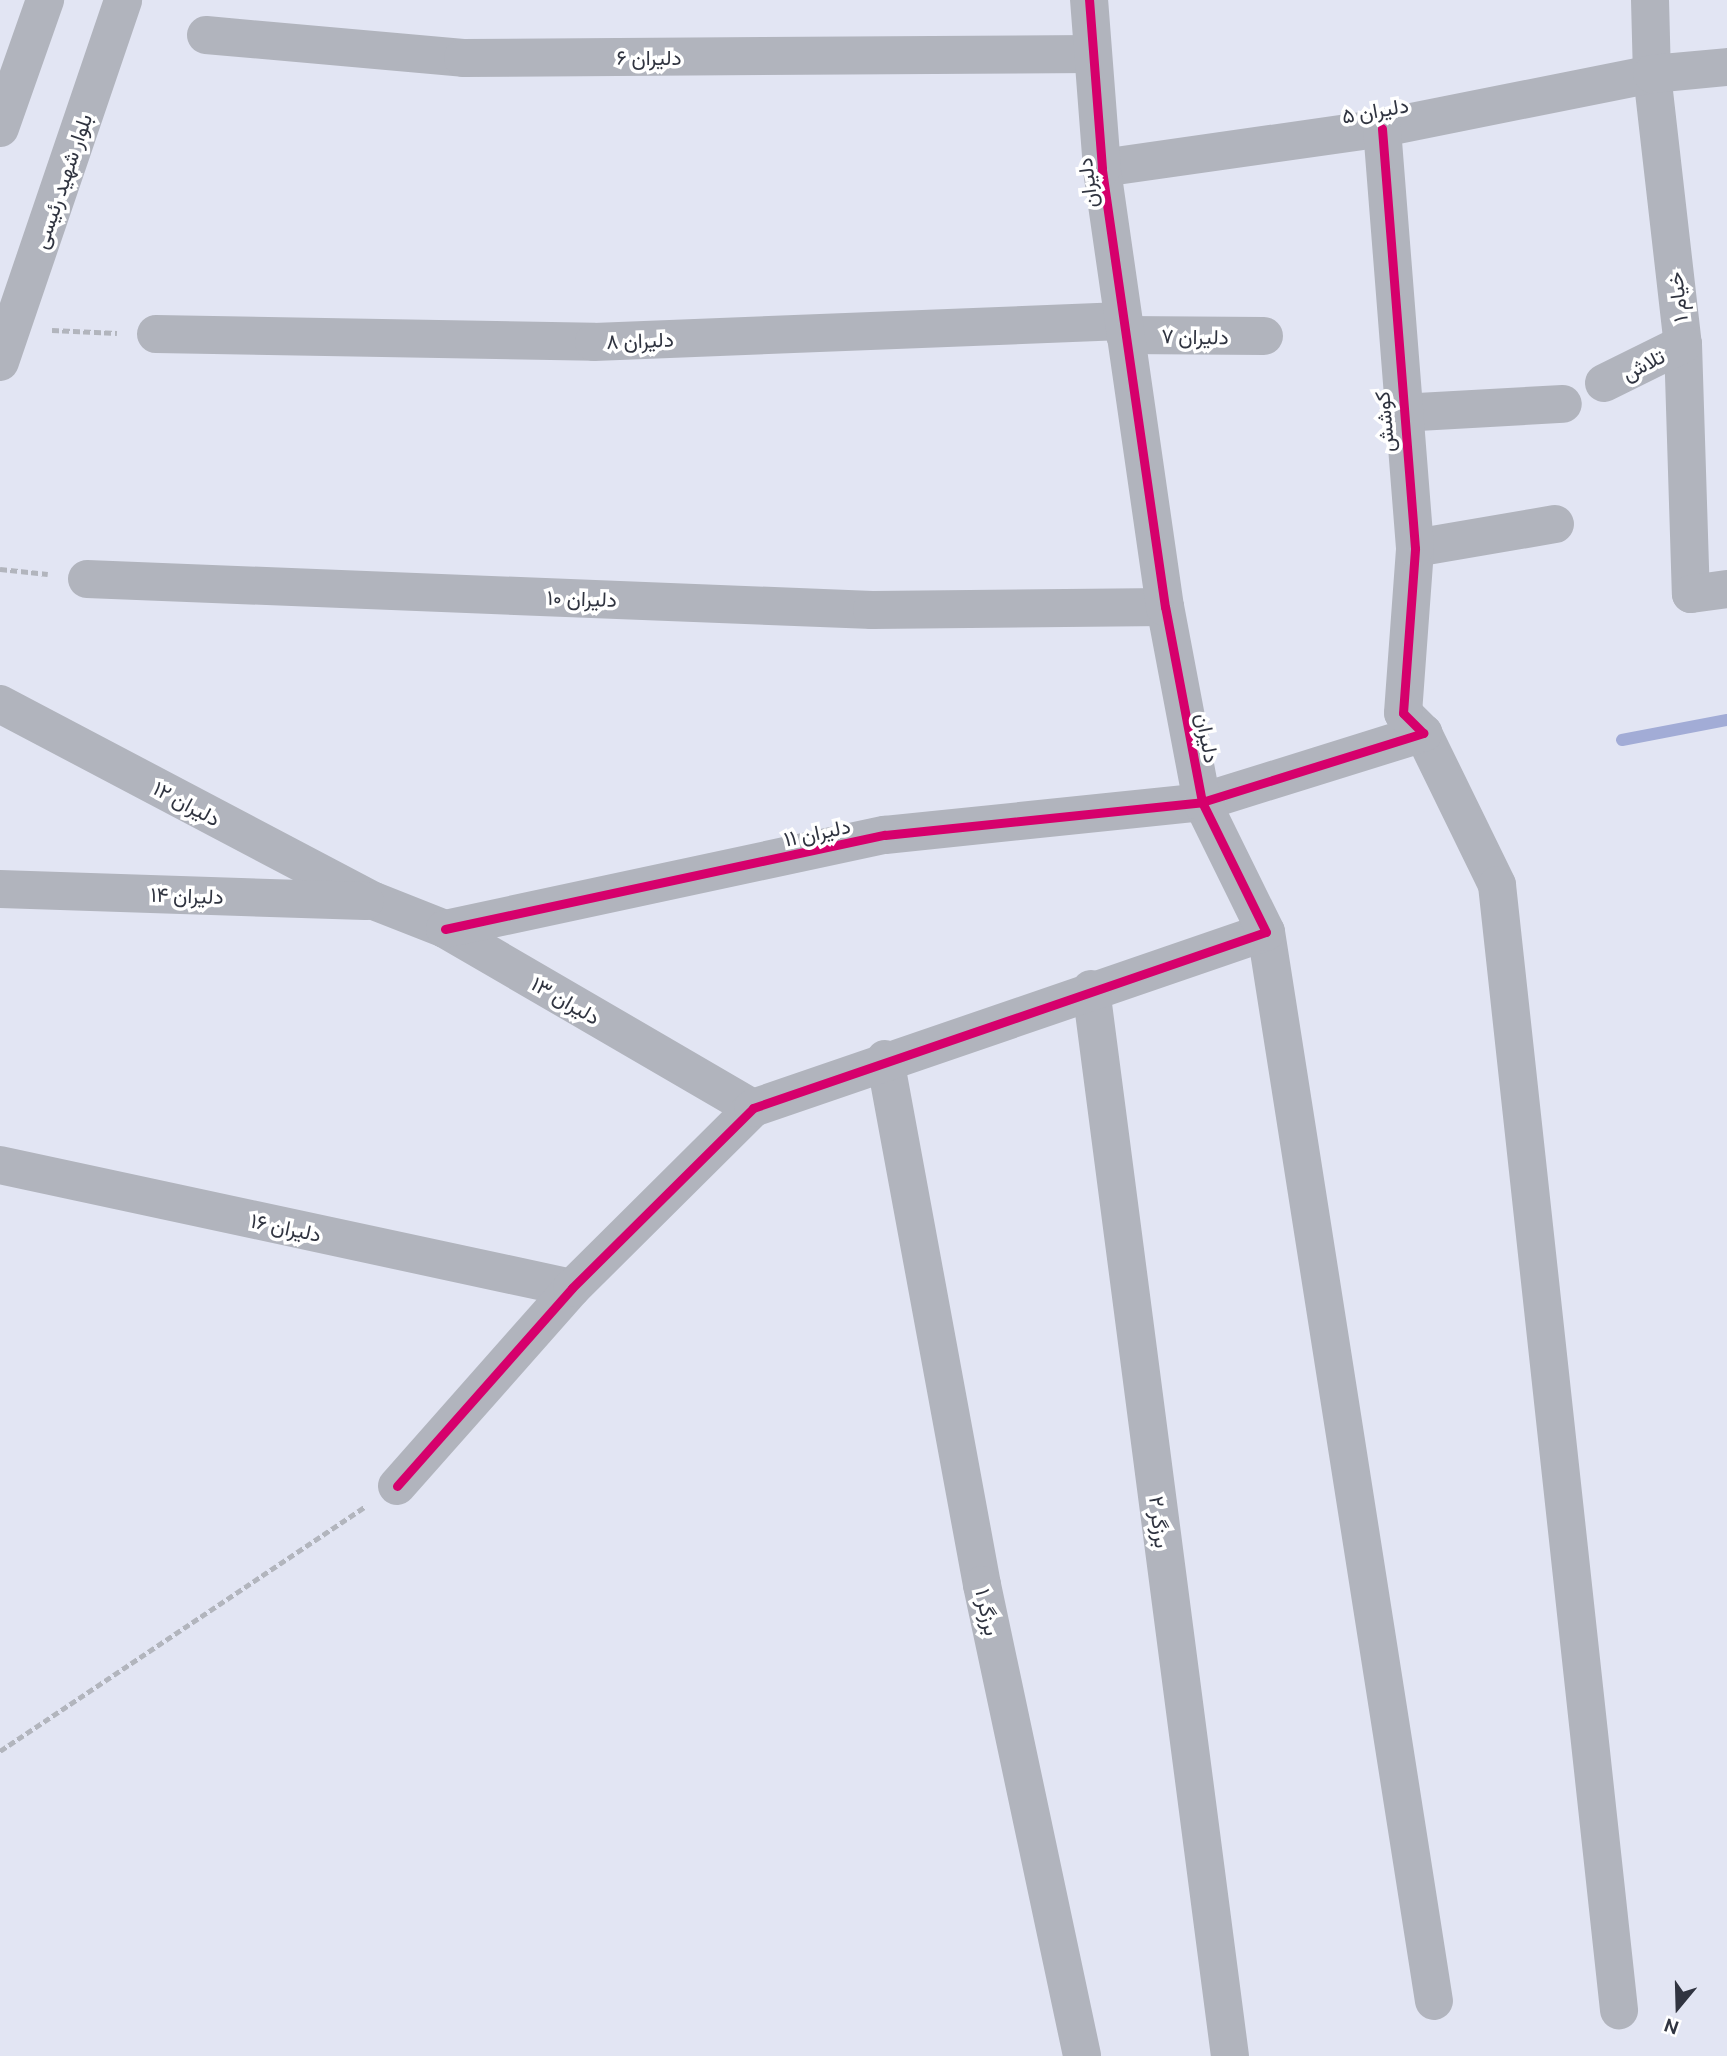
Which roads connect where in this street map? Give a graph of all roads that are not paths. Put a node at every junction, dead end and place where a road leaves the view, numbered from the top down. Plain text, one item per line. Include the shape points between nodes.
1 (45, 0) edge
2 (123, 0) edge
3 (1089, 0) edge
4 (1650, 0) edge
5 (206, 35) dead end
6 (1092, 54) junction
7 (1727, 67) edge
8 (1652, 74) junction
9 (0, 128) edge
10 (1382, 128) junction
11 (1102, 168) junction
12 (1124, 328) junction
13 (156, 334) road end
14 (1264, 336) dead end
15 (1683, 344) junction
16 (6, 345) edge
17 (1604, 383) dead end
18 (1563, 404) dead end
19 (1400, 413) junction
20 (1555, 524) dead end
21 (1415, 548) junction
22 (87, 579) road end
23 (1709, 592) edge
24 (1165, 607) junction
25 (0, 704) edge
26 (1413, 723) junction
27 (1202, 802) junction
28 (0, 889) edge
29 (374, 901) junction
30 (445, 929) junction
31 (1266, 932) junction
32 (1091, 989) junction
33 (885, 1059) junction
34 (753, 1108) junction
35 (0, 1165) edge
36 (572, 1288) junction
37 (397, 1486) road end
38 (1434, 2001) dead end
39 (1619, 2010) dead end
40 (1082, 2056) edge
41 (1230, 2056) edge

1 - 9 street
2 - 16 street, بلوار شهید رئیسی
3 - 6 street, دلیران
4 - 8 street, خیام ۱
5 - 6 street, دلیران ۶ via 463,58
6 - 11 street, دلیران
7 - 8 street, دلیران ۵
8 - 10 street, دلیران ۵
8 - 15 street, خیام ۱
10 - 11 street, دلیران ۵
10 - 19 street, کوشش
11 - 12 street, دلیران
12 - 13 street, دلیران ۸ via 594,342
12 - 14 street, دلیران ۷
12 - 24 street, دلیران
15 - 17 street, تلاش
15 - 23 street, خیام ۱
18 - 19 street
19 - 21 street, کوشش
20 - 21 street
21 - 26 street, کوشش
22 - 24 street, دلیران ۱۰ via 872,610
24 - 27 street, دلیران
25 - 29 street, دلیران ۱۲
26 - 27 street, دلیران ۱۱
26 - 39 street via 1497,885
27 - 30 street, دلیران ۱۱ via 885,835
27 - 31 street, دلیران
28 - 29 street, دلیران ۱۴
29 - 30 street, دلیران ۱۳
30 - 34 street, دلیران ۱۳
31 - 32 street
31 - 38 street, دلیران
32 - 33 street
32 - 41 street, برزگر ۲
33 - 34 street
33 - 40 street, برزگر ۱ via 982,1585
34 - 36 street
35 - 36 street, دلیران ۱۶
36 - 37 street

